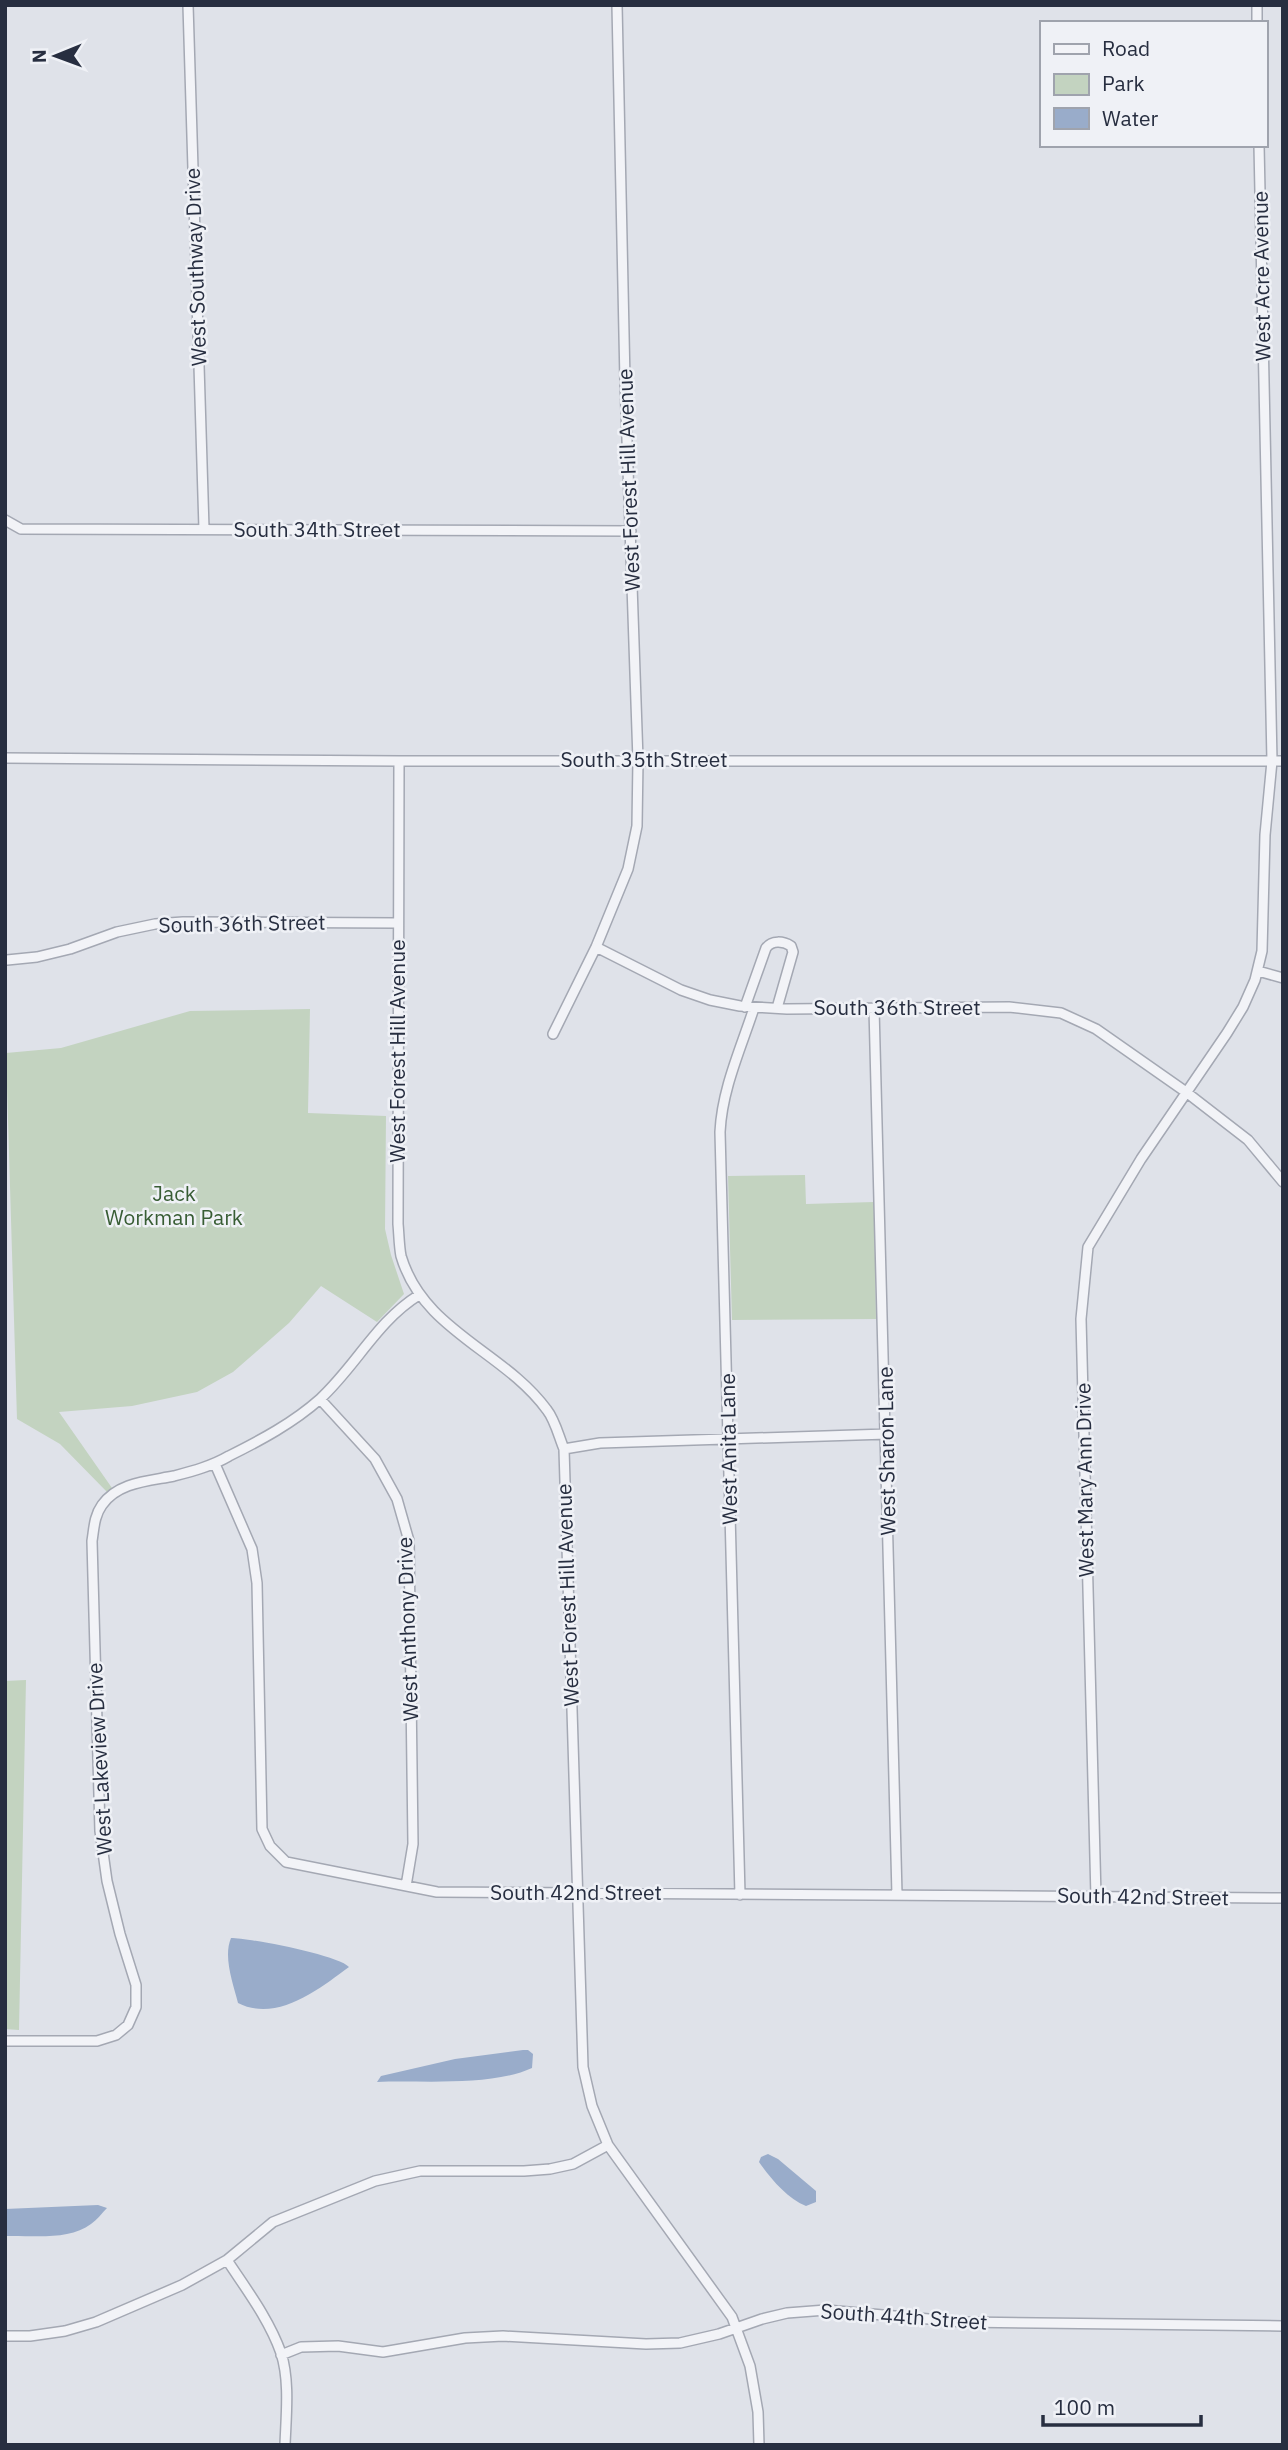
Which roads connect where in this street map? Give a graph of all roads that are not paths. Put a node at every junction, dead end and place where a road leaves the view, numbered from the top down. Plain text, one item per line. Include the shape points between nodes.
1 (188, 5) edge
2 (617, 5) edge
3 (1259, 147) edge
4 (5, 520) edge
5 (204, 529) junction
6 (631, 531) junction
7 (5, 758) edge
8 (638, 760) junction
9 (399, 761) junction
10 (1278, 761) edge
11 (397, 923) junction
12 (596, 947) junction
13 (7, 960) edge
14 (1258, 971) junction
15 (1283, 978) edge
16 (749, 1007) junction
17 (777, 1008) junction
18 (874, 1008) junction
19 (553, 1034) dead end
20 (1186, 1092) junction
21 (1283, 1182) edge
22 (419, 1295) junction
23 (320, 1399) junction
24 (887, 1434) junction
25 (728, 1438) junction
26 (564, 1449) junction
27 (215, 1464) junction
28 (405, 1886) junction
29 (578, 1893) junction
30 (740, 1895) junction
31 (897, 1895) junction
32 (1096, 1897) junction
33 (1283, 1898) edge
34 (5, 2041) edge
35 (608, 2145) junction
36 (227, 2260) junction
37 (1283, 2326) edge
38 (736, 2327) junction
39 (5, 2336) edge
40 (281, 2355) junction
41 (285, 2445) edge
42 (759, 2445) edge

1 - 5 street, West Southway Drive
2 - 6 street, West Forest Hill Avenue
3 - 10 street, West Acre Avenue
4 - 5 street, South 34th Street via 21,529
5 - 6 street, South 34th Street
6 - 8 street, West Forest Hill Avenue
7 - 9 street, South 35th Street
8 - 9 street, South 35th Street
8 - 10 street, South 35th Street
8 - 12 street, West Forest Hill Avenue via 636,840
9 - 11 street, West Forest Hill Avenue
10 - 14 street, West Acre Avenue via 1265,835
11 - 13 street, South 36th Street via 155,924 70,949
11 - 22 street, West Forest Hill Avenue via 398,1224 401,1256
12 - 16 street, South 36th Street via 681,990
12 - 19 street, West Forest Hill Avenue
14 - 15 street
14 - 20 street, West Acre Avenue via 1243,1007
16 - 17 street, South 36th Street
16 - 17 street, West Anita Lane via 766,948 780,942 791,946 793,952
16 - 25 street, West Anita Lane via 720,1132
17 - 18 street, South 36th Street
18 - 20 street, South 36th Street via 1009,1007 1062,1013 1096,1029
18 - 24 street, West Sharon Lane
20 - 21 street via 1248,1140
20 - 32 street, West Mary Ann Drive via 1088,1247 1082,1319
22 - 23 street via 384,1322
22 - 26 street, West Forest Hill Avenue via 451,1329 510,1372 548,1411
23 - 27 street via 275,1432
23 - 28 street, West Anthony Drive via 375,1459 397,1499 409,1541 413,1843
24 - 25 street
24 - 31 street, West Sharon Lane
25 - 26 street via 600,1443
25 - 30 street, West Anita Lane
26 - 29 street, West Forest Hill Avenue
27 - 28 street, South 42nd Street via 252,1549 255,1572 262,1829 270,1846 286,1862
27 - 34 street, West Lakeview Drive via 126,1486 102,1505 92,1541 100,1831 107,1881 136,1985 136,2007 128,2025 97,2041
28 - 29 street, South 42nd Street via 437,1892
29 - 30 street, South 42nd Street
29 - 35 street, West Forest Hill Avenue via 583,2067
30 - 31 street, South 42nd Street
31 - 32 street, South 42nd Street
32 - 33 street, South 42nd Street
35 - 36 street via 573,2164 550,2169 420,2171 375,2181 273,2222
35 - 38 street, West Forest Hill Avenue
36 - 39 street via 96,2322 42,2335
36 - 40 street via 262,2313
37 - 38 street, South 44th Street via 963,2322 826,2310 786,2313
38 - 40 street, South 44th Street via 680,2343 503,2336 383,2351 301,2347
38 - 42 street, West Forest Hill Avenue via 750,2366
40 - 41 street

